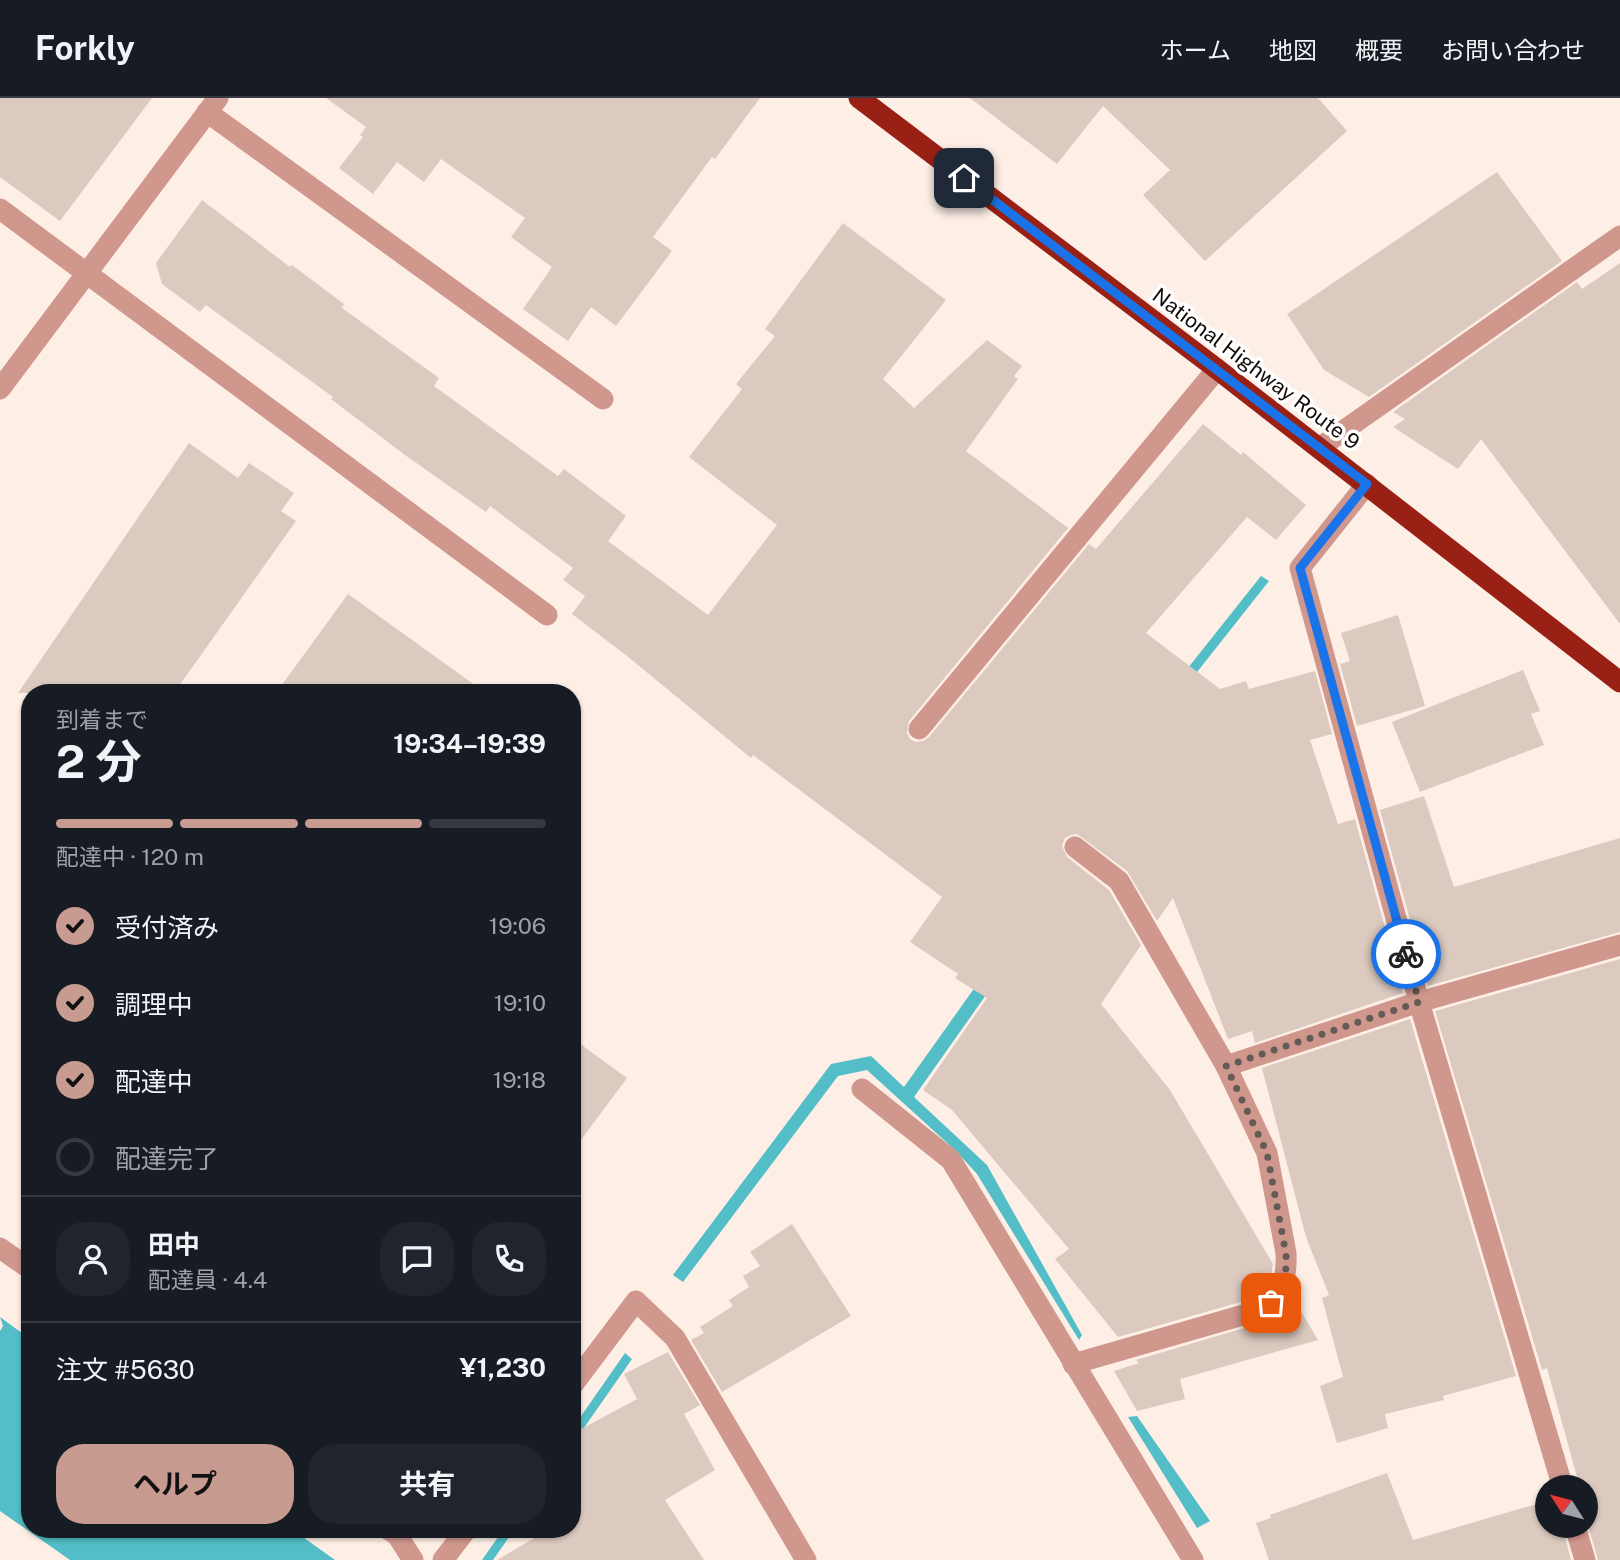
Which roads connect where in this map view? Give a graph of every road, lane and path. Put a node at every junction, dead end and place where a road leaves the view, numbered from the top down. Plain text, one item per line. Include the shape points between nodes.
1 (859, 98) edge
2 (213, 105) edge
3 (0, 209) edge
4 (1620, 236) edge
5 (87, 274) junction
6 (1217, 369) junction
7 (0, 388) edge
8 (603, 399) dead end
9 (1319, 448) junction
10 (1367, 484) junction
11 (547, 615) dead end
12 (1620, 682) edge
13 (919, 729) dead end
14 (1075, 847) dead end
15 (1620, 945) edge
16 (1419, 1002) junction
17 (1226, 1066) junction
18 (862, 1089) dead end
19 (0, 1248) edge
20 (21, 1263) edge
21 (1073, 1364) junction
22 (581, 1374) edge
23 (1559, 1475) edge
24 (399, 1538) edge
25 (460, 1538) edge
26 (1579, 1538) edge
27 (413, 1560) edge
28 (443, 1560) edge
29 (806, 1560) edge
30 (1193, 1560) edge
31 (1585, 1560) edge

1 - 6 highway, National Highway Route 9
2 - 5 street
2 - 8 street
3 - 5 street
4 - 9 street
5 - 7 street
5 - 11 street
6 - 9 highway, National Highway Route 9
6 - 13 street
9 - 10 highway, National Highway Route 9
10 - 12 highway, National Highway Route 9
10 - 16 street via 1300,568
14 - 17 street via 1119,881
15 - 16 street
16 - 17 street
16 - 23 street
17 - 21 street via 1267,1153 1286,1254 1279,1296 1264,1309
18 - 21 street via 951,1160
19 - 20 street
21 - 30 street
22 - 29 street via 635,1301 675,1338
24 - 27 street
25 - 28 street
26 - 31 street

